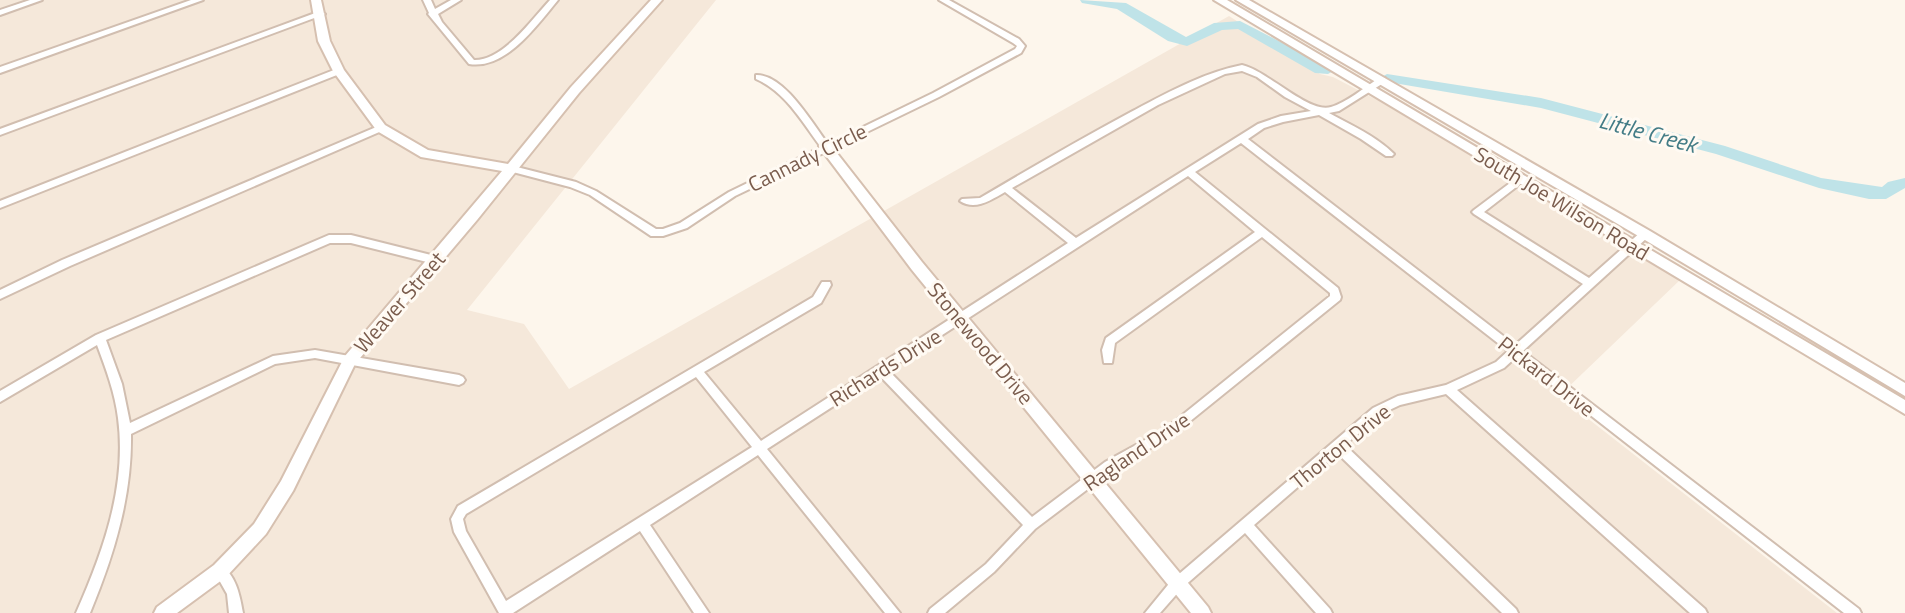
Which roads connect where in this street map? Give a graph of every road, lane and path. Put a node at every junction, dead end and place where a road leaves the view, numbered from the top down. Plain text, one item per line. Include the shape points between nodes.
1 (38, 0) edge
2 (199, 0) edge
3 (316, 0) edge
4 (427, 0) edge
5 (457, 0) edge
6 (554, 0) edge
7 (657, 0) edge
8 (943, 0) edge
9 (1219, 0) edge
10 (1241, 0) edge
11 (0, 13) edge
12 (321, 14) junction
13 (432, 14) junction
14 (0, 70) edge
15 (339, 71) junction
16 (759, 77) dead end
17 (1382, 80) junction
18 (1369, 89) junction
19 (1322, 111) junction
20 (381, 128) junction
21 (0, 132) edge
22 (1241, 138) junction
23 (825, 146) junction
24 (1388, 154) dead end
25 (509, 168) junction
26 (1188, 171) junction
27 (1521, 179) junction
28 (1005, 187) junction
29 (965, 201) dead end
30 (0, 205) edge
31 (1262, 232) junction
32 (1645, 234) junction
33 (1076, 244) junction
34 (1632, 245) junction
35 (435, 260) junction
36 (1589, 283) junction
37 (826, 285) dead end
38 (0, 295) edge
39 (961, 318) junction
40 (100, 338) junction
41 (1515, 351) junction
42 (350, 360) junction
43 (1108, 360) dead end
44 (880, 369) junction
45 (698, 372) junction
46 (459, 380) dead end
47 (1448, 389) junction
48 (1905, 390) edge
49 (0, 397) edge
50 (1905, 408) edge
51 (125, 431) junction
52 (1337, 444) junction
53 (758, 447) junction
54 (1092, 479) junction
55 (642, 525) junction
56 (1031, 525) junction
57 (1246, 525) junction
58 (220, 571) junction
59 (1177, 583) junction
60 (505, 612) edge
61 (83, 613) edge
62 (163, 613) edge
63 (236, 613) edge
64 (702, 613) edge
65 (892, 613) edge
66 (934, 613) edge
67 (1152, 613) edge
68 (1202, 613) edge
69 (1325, 613) edge
70 (1511, 613) edge
71 (1700, 613) edge
72 (1854, 613) edge

1 - 11 street
2 - 14 street
3 - 12 street
4 - 13 street
5 - 13 street
6 - 13 street via 498,58 480,64 472,62
7 - 25 street, Weaver Street
8 - 23 street, Cannady Circle via 1016,41 1021,46 1018,51
9 - 18 street, South Joe Wilson Road
10 - 17 street, South Joe Wilson Road
12 - 15 street via 324,41
12 - 21 street
15 - 20 street
15 - 30 street
16 - 23 street, Stonewood Drive via 779,89
17 - 18 street, Richards Drive
17 - 32 street, South Joe Wilson Road
18 - 19 street, Richards Drive via 1356,100
18 - 27 street, South Joe Wilson Road
19 - 22 street, Richards Drive via 1281,118
19 - 24 street
19 - 28 street via 1250,71 1236,69 1178,91
20 - 25 street via 425,154
20 - 38 street
22 - 26 street, Richards Drive
22 - 41 street, Pickard Drive
23 - 25 street, Cannady Circle via 732,194 705,214 657,234 583,188
23 - 39 street, Stonewood Drive
25 - 35 street, Weaver Street
26 - 31 street
26 - 33 street, Richards Drive
27 - 34 street, South Joe Wilson Road
27 - 36 street via 1477,212
28 - 29 street via 982,201
28 - 33 street
31 - 43 street via 1110,341
31 - 54 street, Ragland Drive via 1334,290 1336,297 1169,432
32 - 34 street, Thorton Drive
32 - 48 street, South Joe Wilson Road
33 - 39 street, Richards Drive
34 - 36 street, Thorton Drive
34 - 50 street, South Joe Wilson Road
35 - 40 street via 351,239 330,239
35 - 42 street, Weaver Street
36 - 41 street, Thorton Drive
37 - 45 street via 817,300
39 - 44 street, Richards Drive
39 - 54 street, Stonewood Drive
40 - 49 street
40 - 51 street via 115,378
41 - 47 street, Thorton Drive via 1500,365
41 - 72 street, Pickard Drive
42 - 46 street
42 - 51 street via 315,354 273,360
42 - 58 street, Weaver Street via 280,497 260,529
44 - 53 street, Richards Drive
44 - 56 street
45 - 53 street
45 - 60 street via 462,510 457,519 460,531
47 - 52 street, Thorton Drive via 1377,411
47 - 71 street
51 - 61 street via 117,522
52 - 57 street, Thorton Drive
52 - 70 street
53 - 55 street, Richards Drive
53 - 65 street
54 - 56 street, Ragland Drive
54 - 59 street, Stonewood Drive
55 - 60 street, Richards Drive
55 - 64 street
56 - 66 street, Ragland Drive via 990,568
57 - 59 street, Thorton Drive
57 - 69 street
58 - 62 street, Weaver Street
58 - 63 street via 233,592
59 - 67 street, Thorton Drive
59 - 68 street, Stonewood Drive

